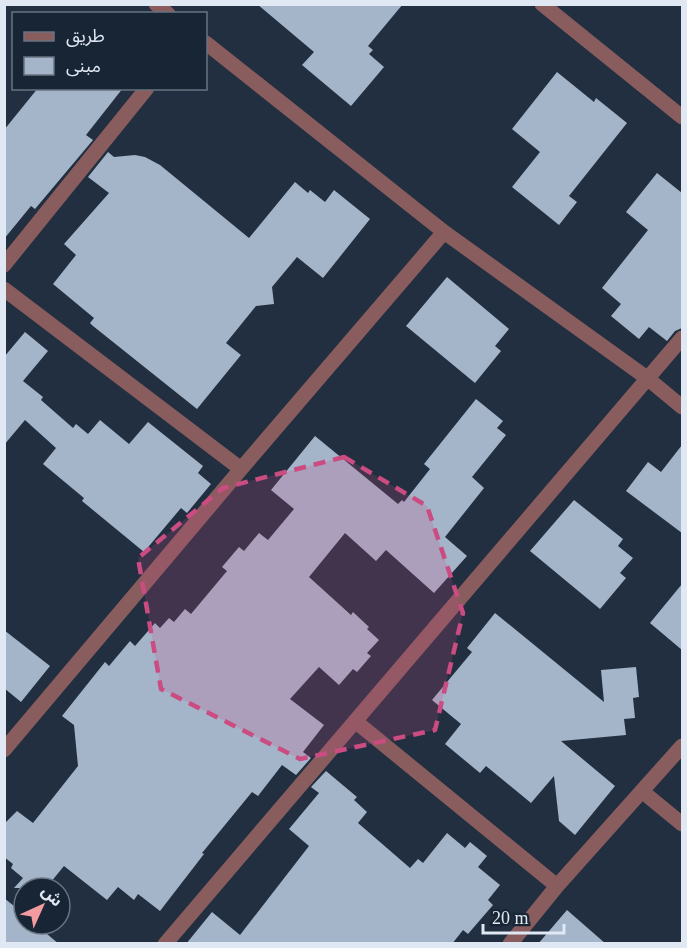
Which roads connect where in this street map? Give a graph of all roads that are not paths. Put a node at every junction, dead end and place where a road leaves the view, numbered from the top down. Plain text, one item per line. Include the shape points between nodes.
1 (542, 4) edge
2 (207, 45) edge
3 (145, 90) edge
4 (682, 117) edge
5 (444, 232) junction
6 (4, 265) edge
7 (4, 290) edge
8 (682, 338) edge
9 (647, 378) junction
10 (682, 408) edge
11 (241, 469) junction
12 (354, 721) junction
13 (682, 746) edge
14 (4, 750) edge
15 (643, 792) junction
16 (682, 824) edge
17 (557, 886) junction
18 (165, 944) edge
19 (510, 944) edge

1 - 4 street
2 - 5 street
3 - 6 street
5 - 9 street
5 - 11 street
7 - 11 street
8 - 9 street
9 - 10 street
9 - 12 street
11 - 14 street
12 - 17 street
12 - 18 street
13 - 15 street
15 - 16 street
15 - 17 street
17 - 19 street

